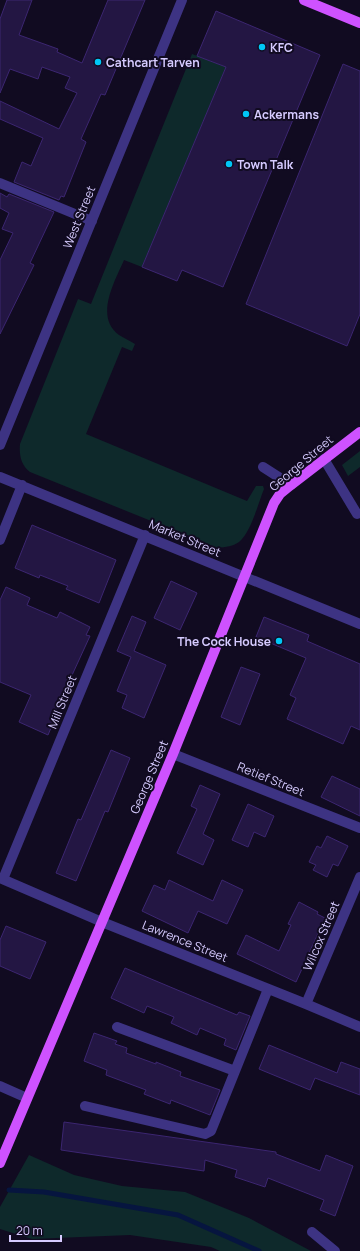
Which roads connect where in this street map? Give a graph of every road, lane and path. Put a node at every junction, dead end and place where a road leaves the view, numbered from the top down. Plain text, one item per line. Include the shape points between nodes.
1 (182, 0) edge
2 (304, 0) edge
3 (360, 24) edge
4 (0, 183) edge
5 (92, 221) junction
6 (360, 432) edge
7 (0, 445) edge
8 (324, 459) junction
9 (262, 467) dead end
10 (0, 477) edge
11 (291, 485) junction
12 (22, 486) junction
13 (357, 514) dead end
14 (145, 535) junction
15 (0, 540) edge
16 (244, 577) junction
17 (360, 624) edge
18 (173, 754) junction
19 (360, 828) edge
20 (360, 877) edge
21 (1, 878) edge
22 (102, 922) junction
23 (268, 989) junction
24 (306, 1004) junction
25 (118, 1027) dead end
26 (360, 1027) edge
27 (236, 1071) junction
28 (0, 1086) edge
29 (27, 1098) junction
30 (85, 1106) dead end
31 (0, 1163) edge
32 (312, 1232) dead end
33 (335, 1251) edge

1 - 5 street, West Street
2 - 3 main road
4 - 5 street
5 - 7 street, West Street
6 - 8 main road, George Street
8 - 11 main road, George Street
8 - 13 street
9 - 11 street
10 - 12 street, Market Street
11 - 16 main road, George Street via 274,503
12 - 14 street, Market Street
12 - 15 street
14 - 16 street, Market Street
14 - 21 street, Mill Street
16 - 17 street, Market Street
16 - 18 main road, George Street
18 - 19 street, Retief Street
18 - 22 main road, George Street
20 - 24 street, Wilcox Street
21 - 22 street, Lawrence Street
22 - 23 street, Lawrence Street
22 - 29 main road, George Street
23 - 24 street, Lawrence Street
23 - 27 street
24 - 26 street, Lawrence Street
25 - 27 street
27 - 30 street via 211,1131 205,1134
28 - 29 street
29 - 31 main road, George Street
32 - 33 street

